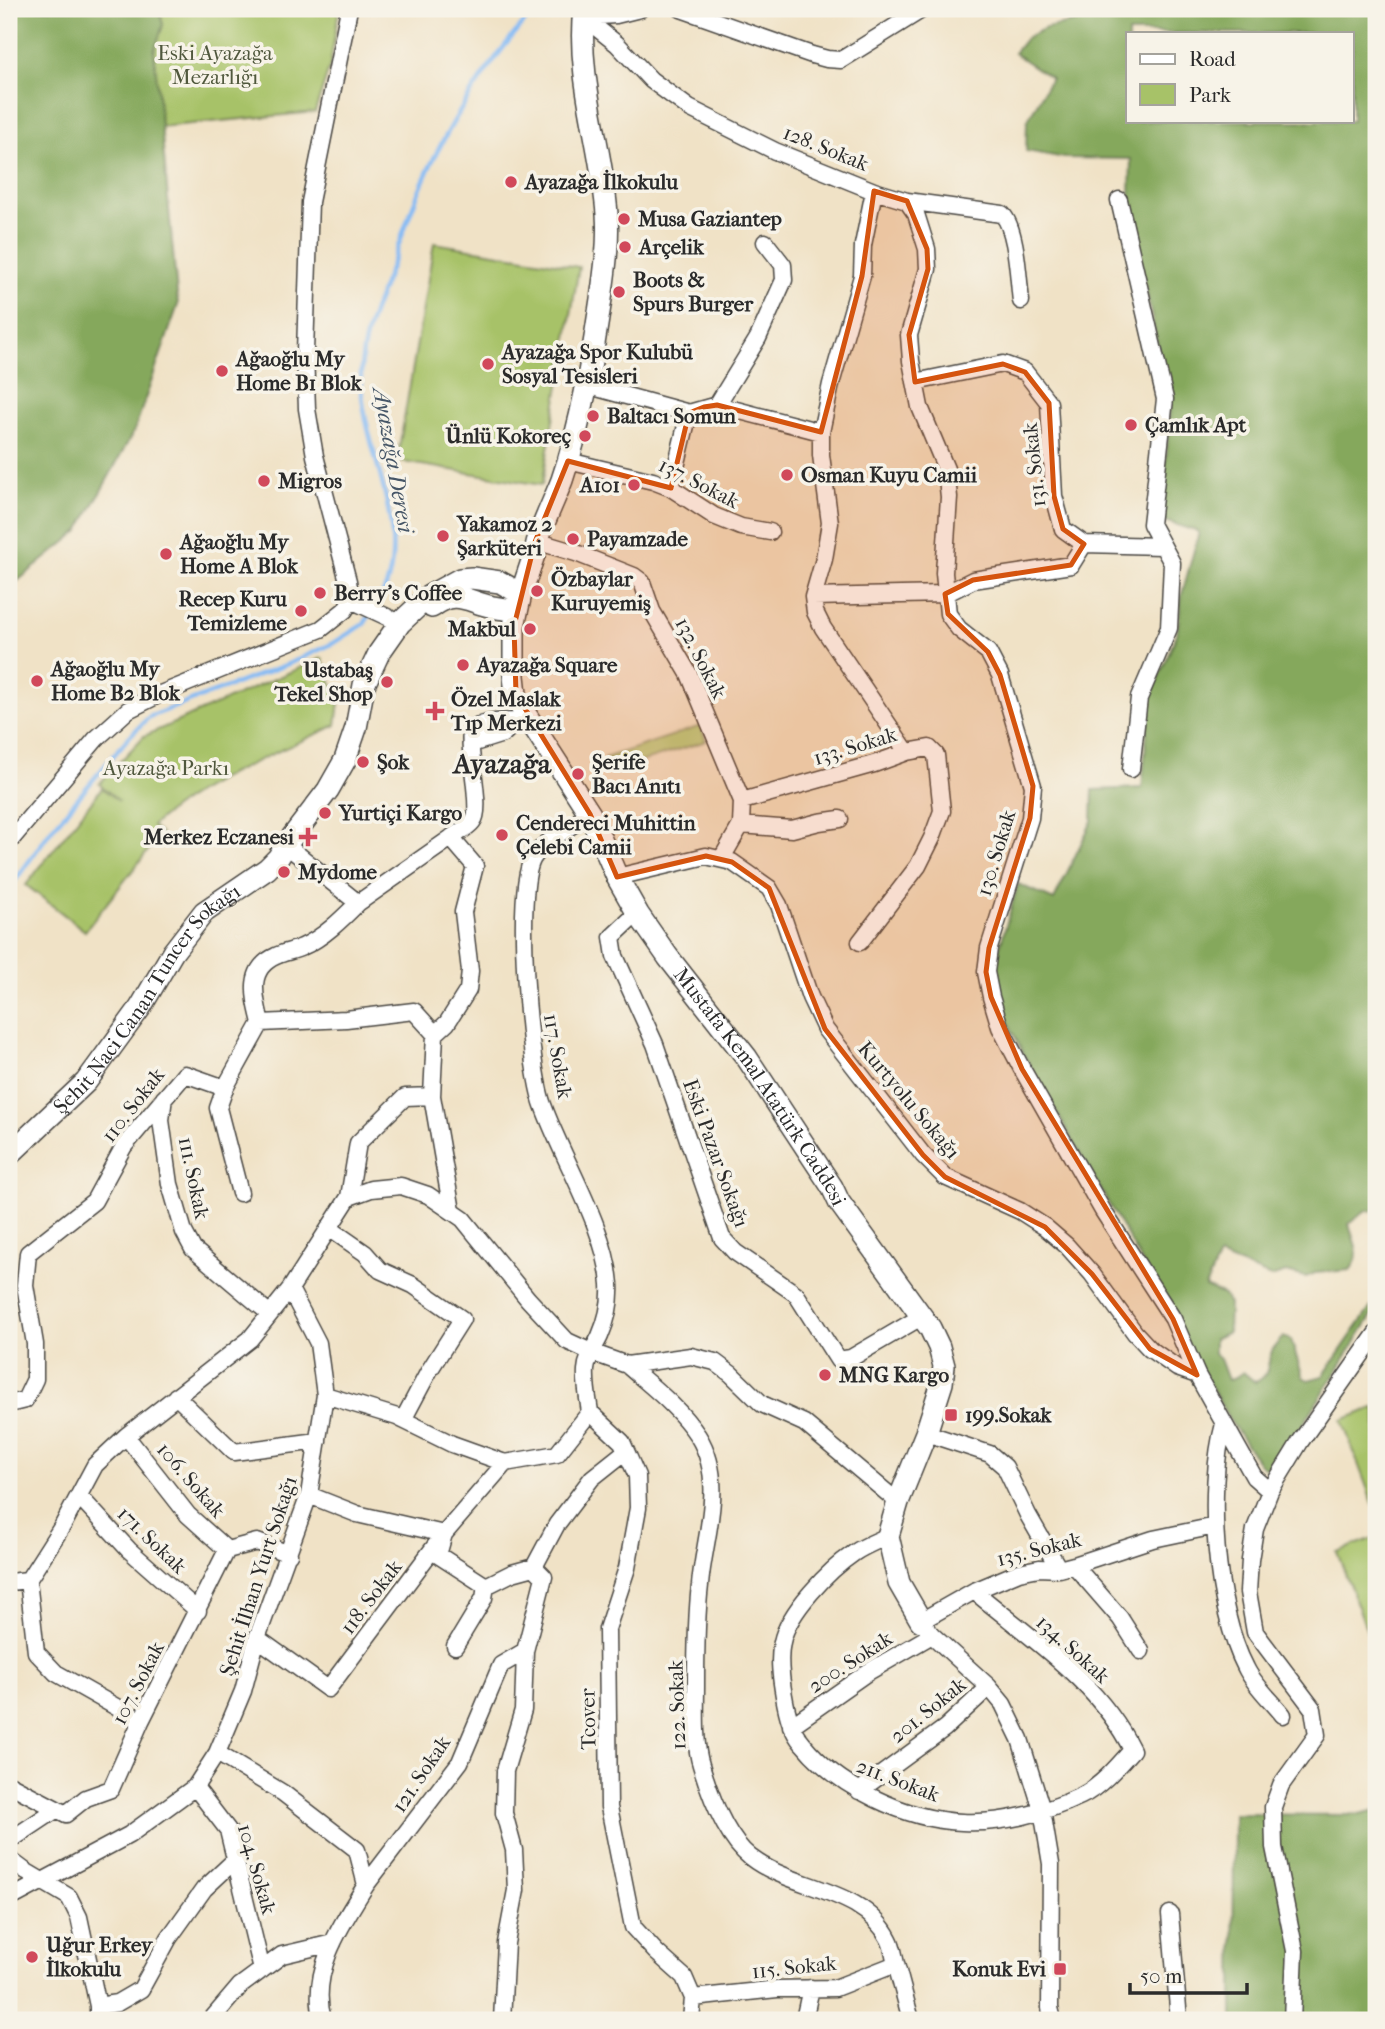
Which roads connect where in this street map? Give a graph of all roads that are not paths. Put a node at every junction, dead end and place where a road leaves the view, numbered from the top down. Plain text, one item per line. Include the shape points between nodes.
1 (349, 9) edge
2 (640, 9) edge
3 (681, 9) edge
4 (923, 9) edge
5 (584, 13) edge
6 (874, 191) junction
7 (1119, 200) dead end
8 (907, 201) junction
9 (765, 243) dead end
10 (1021, 300) dead end
11 (915, 382) junction
12 (586, 384) junction
13 (717, 405) junction
14 (689, 413) junction
15 (821, 432) junction
16 (568, 461) junction
17 (671, 488) junction
18 (770, 532) dead end
19 (536, 541) junction
20 (1084, 544) junction
21 (1162, 546) junction
22 (945, 594) junction
23 (813, 597) junction
24 (351, 600) junction
25 (514, 600) junction
26 (400, 623) junction
27 (359, 712) junction
28 (522, 719) junction
29 (907, 752) junction
30 (1131, 769) dead end
31 (742, 801) junction
32 (586, 816) junction
33 (841, 819) dead end
34 (741, 825) junction
35 (450, 838) junction
36 (9, 842) edge
37 (286, 845) junction
38 (722, 858) junction
39 (611, 880) junction
40 (358, 902) junction
41 (634, 917) junction
42 (860, 942) dead end
43 (261, 1023) junction
44 (435, 1034) junction
45 (225, 1088) junction
46 (432, 1096) junction
47 (164, 1097) junction
48 (9, 1140) edge
49 (9, 1155) edge
50 (240, 1193) dead end
51 (349, 1196) junction
52 (452, 1211) junction
53 (330, 1228) junction
54 (290, 1289) junction
55 (270, 1314) junction
56 (921, 1317) junction
57 (1376, 1334) edge
58 (591, 1352) junction
59 (627, 1365) junction
60 (1197, 1375) junction
61 (325, 1395) junction
62 (176, 1396) junction
63 (9, 1404) edge
64 (590, 1412) junction
65 (403, 1420) junction
66 (1224, 1424) junction
67 (926, 1433) junction
68 (126, 1436) junction
69 (318, 1441) junction
70 (626, 1451) junction
71 (505, 1463) junction
72 (1270, 1491) junction
73 (309, 1495) junction
74 (79, 1496) junction
75 (898, 1502) junction
76 (1215, 1526) junction
77 (444, 1534) junction
78 (888, 1536) junction
79 (227, 1550) junction
80 (289, 1554) junction
81 (534, 1567) junction
82 (1067, 1567) junction
83 (28, 1580) junction
84 (9, 1582) edge
85 (486, 1586) junction
86 (974, 1591) junction
87 (198, 1611) junction
88 (926, 1628) junction
89 (257, 1638) junction
90 (455, 1646) dead end
91 (525, 1651) junction
92 (1141, 1651) dead end
93 (989, 1687) junction
94 (1283, 1714) dead end
95 (141, 1721) junction
96 (791, 1726) junction
97 (1132, 1750) joint
98 (217, 1753) junction
99 (9, 1784) edge
100 (195, 1787) junction
101 (859, 1791) junction
102 (57, 1809) junction
103 (1042, 1810) junction
104 (9, 1842) edge
105 (9, 1858) edge
106 (235, 1860) junction
107 (42, 1882) junction
108 (366, 1885) junction
109 (9, 1899) edge
110 (1170, 1914) dead end
111 (333, 1943) junction
112 (896, 1964) junction
113 (262, 1970) junction
114 (811, 1988) junction
115 (693, 1998) junction
116 (98, 2013) edge
117 (211, 2020) edge
118 (323, 2020) edge
119 (502, 2020) edge
120 (691, 2020) edge
121 (804, 2020) edge
122 (911, 2020) edge
123 (1054, 2020) edge
124 (1179, 2020) edge
125 (1292, 2020) edge

1 - 24 street via 310,202 305,352 315,456
2 - 5 street via 617,15
3 - 4 street via 812,55 841,60
5 - 6 street, 128. Sokak via 652,80 689,108 775,151
5 - 12 street, Mustafa Kemal Atatürk Caddesi via 583,54 608,235
6 - 8 street, 128. Sokak
6 - 15 street via 862,276
7 - 21 street via 1165,399 1151,524
8 - 10 street, 128. Sokak via 1002,214 1012,236
8 - 11 street, 130. Sokak via 927,249 928,269 909,335
9 - 13 street via 783,265 784,280 758,338
11 - 20 street, 131. Sokak via 1003,364 1025,372 1049,403 1055,496 1063,529
11 - 22 street, 130. Sokak via 920,407 946,469
12 - 14 street
12 - 16 street, Mustafa Kemal Atatürk Caddesi
13 - 14 street
13 - 15 street
14 - 17 street
15 - 23 street via 830,523
16 - 17 street, 137. Sokak
16 - 19 street, Mustafa Kemal Atatürk Caddesi
17 - 18 street, 137. Sokak via 714,516
19 - 25 street, Mustafa Kemal Atatürk Caddesi via 526,552
19 - 31 street, 132. Sokak via 642,582 652,611 689,674
20 - 21 street
20 - 22 street via 1071,565 972,580
21 - 30 street via 1172,563 1170,628 1139,698
22 - 23 street
22 - 60 street, 130. Sokak via 948,614 988,652 1000,676 1033,786 1030,818 986,972 1000,1027 1103,1211 1173,1318
23 - 29 street via 822,628
24 - 26 street
24 - 36 street via 321,629 128,710 96,739
25 - 26 street, Şehit Naci Canan Tuncer Sokağı via 500,582 460,579 429,596
25 - 27 street, Şehit Naci Canan Tuncer Sokağı via 495,608 456,596 438,603 399,642
25 - 28 street, Mustafa Kemal Atatürk Caddesi via 514,676
26 - 27 street, Şehit Naci Canan Tuncer Sokağı via 369,672
27 - 37 street, Şehit Naci Canan Tuncer Sokağı via 338,773
28 - 32 street, Mustafa Kemal Atatürk Caddesi
28 - 35 street via 503,734 471,744 479,809 473,822
29 - 31 street, 133. Sokak
29 - 42 street, 133. Sokak via 929,748 936,755 942,811 918,866
31 - 34 street, 132. Sokak
32 - 39 street, Mustafa Kemal Atatürk Caddesi
32 - 58 street, 117. Sokak via 534,857 526,888 525,940 527,1005 542,1103 601,1244 610,1283 609,1308
33 - 34 street via 792,829
34 - 38 street, 132. Sokak
35 - 40 street
35 - 44 street via 475,866 463,912 470,971 468,990
37 - 40 street
37 - 48 street, Şehit Naci Canan Tuncer Sokağı via 226,883 194,911 69,1084
37 - 49 street, Şehit Naci Canan Tuncer Sokağı via 267,869 204,912 86,1082
38 - 39 street via 706,856
38 - 60 street, Kurtyolu Sokağı via 769,888 825,1029 923,1155 945,1177 1045,1227 1092,1274 1150,1349 1177,1368
39 - 41 street, Mustafa Kemal Atatürk Caddesi
40 - 43 street via 304,946 273,957 259,970 253,989
41 - 56 street, Mustafa Kemal Atatürk Caddesi via 747,1058 803,1150
41 - 56 street, Eski Pazar Sokağı via 612,937 615,956 655,1044 722,1238 734,1252 796,1294 838,1360 851,1358
43 - 44 street via 414,1011
43 - 45 street
44 - 46 street
45 - 47 street, 110. Sokak via 185,1074
45 - 50 street via 218,1108
46 - 51 street via 405,1097 358,1143
46 - 52 street
47 - 55 street, 111. Sokak via 161,1120 168,1171 184,1232 193,1249
47 - 63 street, 110. Sokak via 124,1146 94,1201 28,1253 25,1284 35,1344 35,1379 25,1400
51 - 52 street via 401,1186 428,1195
51 - 53 street
52 - 58 street via 566,1341
53 - 54 street
53 - 65 street via 380,1270 462,1319
54 - 55 street
54 - 61 street, Şehit İlhan Yurt Sokağı via 318,1343
55 - 62 street via 250,1339
56 - 67 street, Mustafa Kemal Atatürk Caddesi via 939,1347 944,1366
57 - 72 street
58 - 59 street
58 - 64 street, 117. Sokak via 586,1369
59 - 75 street via 691,1356 715,1362 762,1404 804,1423
59 - 112 street, 122. Sokak via 677,1408 699,1438 711,1470 713,1508 701,1566 696,1662 699,1761 713,1801 736,1842 751,1858 856,1904 875,1920 890,1939
60 - 66 street
61 - 65 street
61 - 69 street, Şehit İlhan Yurt Sokağı
62 - 68 street
62 - 69 street via 233,1452
64 - 70 street, Tcover
64 - 71 street via 557,1454
65 - 71 street
66 - 72 street via 1254,1477
66 - 76 street via 1216,1461
67 - 75 street, Mustafa Kemal Atatürk Caddesi
67 - 82 street via 990,1454 1006,1467 1028,1515
68 - 74 street via 96,1465
68 - 79 street, 106. Sokak via 188,1515
69 - 73 street, Şehit İlhan Yurt Sokağı
70 - 81 street via 592,1478 557,1524
70 - 115 street, Tcover via 637,1476 638,1508 627,1568 607,1629 608,1807 633,1927 684,1977
71 - 77 street, 118. Sokak
72 - 125 street via 1255,1529 1250,1560 1248,1592 1255,1632 1313,1709 1317,1735 1282,1785 1273,1807 1274,1847 1295,1951
73 - 77 street via 357,1514
73 - 80 street, Şehit İlhan Yurt Sokağı
74 - 83 street
74 - 87 street, 171. Sokak
75 - 78 street, Mustafa Kemal Atatürk Caddesi
76 - 82 street, 135. Sokak via 1153,1539
76 - 94 street via 1225,1602 1238,1651 1247,1671
77 - 85 street via 438,1555
77 - 89 street, 118. Sokak via 328,1689
78 - 88 street via 899,1583
78 - 96 street, 211. Sokak via 855,1552 793,1615 782,1642 781,1680
79 - 80 street via 257,1542
79 - 87 street, 107. Sokak
80 - 89 street, Şehit İlhan Yurt Sokağı
81 - 85 street
81 - 91 street via 544,1577
82 - 86 street, 135. Sokak via 1018,1572
82 - 92 street via 1120,1618
83 - 84 street
83 - 95 street via 36,1652 56,1673
85 - 90 street via 484,1598
86 - 88 street, 135. Sokak
86 - 97 street, 134. Sokak via 1093,1692
87 - 95 street, 107. Sokak
88 - 93 street
88 - 96 street, 200. Sokak
89 - 98 street, Şehit İlhan Yurt Sokağı via 243,1691
91 - 108 street, 121. Sokak via 500,1665 460,1762
91 - 119 street via 523,1710 505,1771 503,1813 513,1850 516,1890 506,1943
93 - 101 street, 201. Sokak via 945,1728
93 - 103 street via 1020,1739
95 - 102 street, 107. Sokak via 111,1789 86,1798 66,1814
96 - 101 street, 211. Sokak via 825,1767
97 - 103 street, 211. Sokak via 1083,1796
98 - 100 street, Şehit İlhan Yurt Sokağı
98 - 108 street via 283,1793 357,1850
99 - 102 street
100 - 106 street, 104. Sokak via 228,1830
100 - 107 street via 129,1836
101 - 103 street, 211. Sokak via 923,1815 958,1822 1006,1819
102 - 104 street
103 - 123 street via 1051,1864 1050,2008
105 - 107 street
106 - 113 street, 104. Sokak
106 - 116 street via 204,1889 141,1989
107 - 109 street
107 - 116 street via 69,1898 79,1917
108 - 111 street
110 - 124 street
111 - 113 street via 282,1955
111 - 118 street via 322,1970 318,2004
112 - 114 street, 115. Sokak via 835,1988
112 - 122 street, 122. Sokak
113 - 117 street via 240,1986
114 - 115 street, 115. Sokak
114 - 121 street
115 - 120 street

